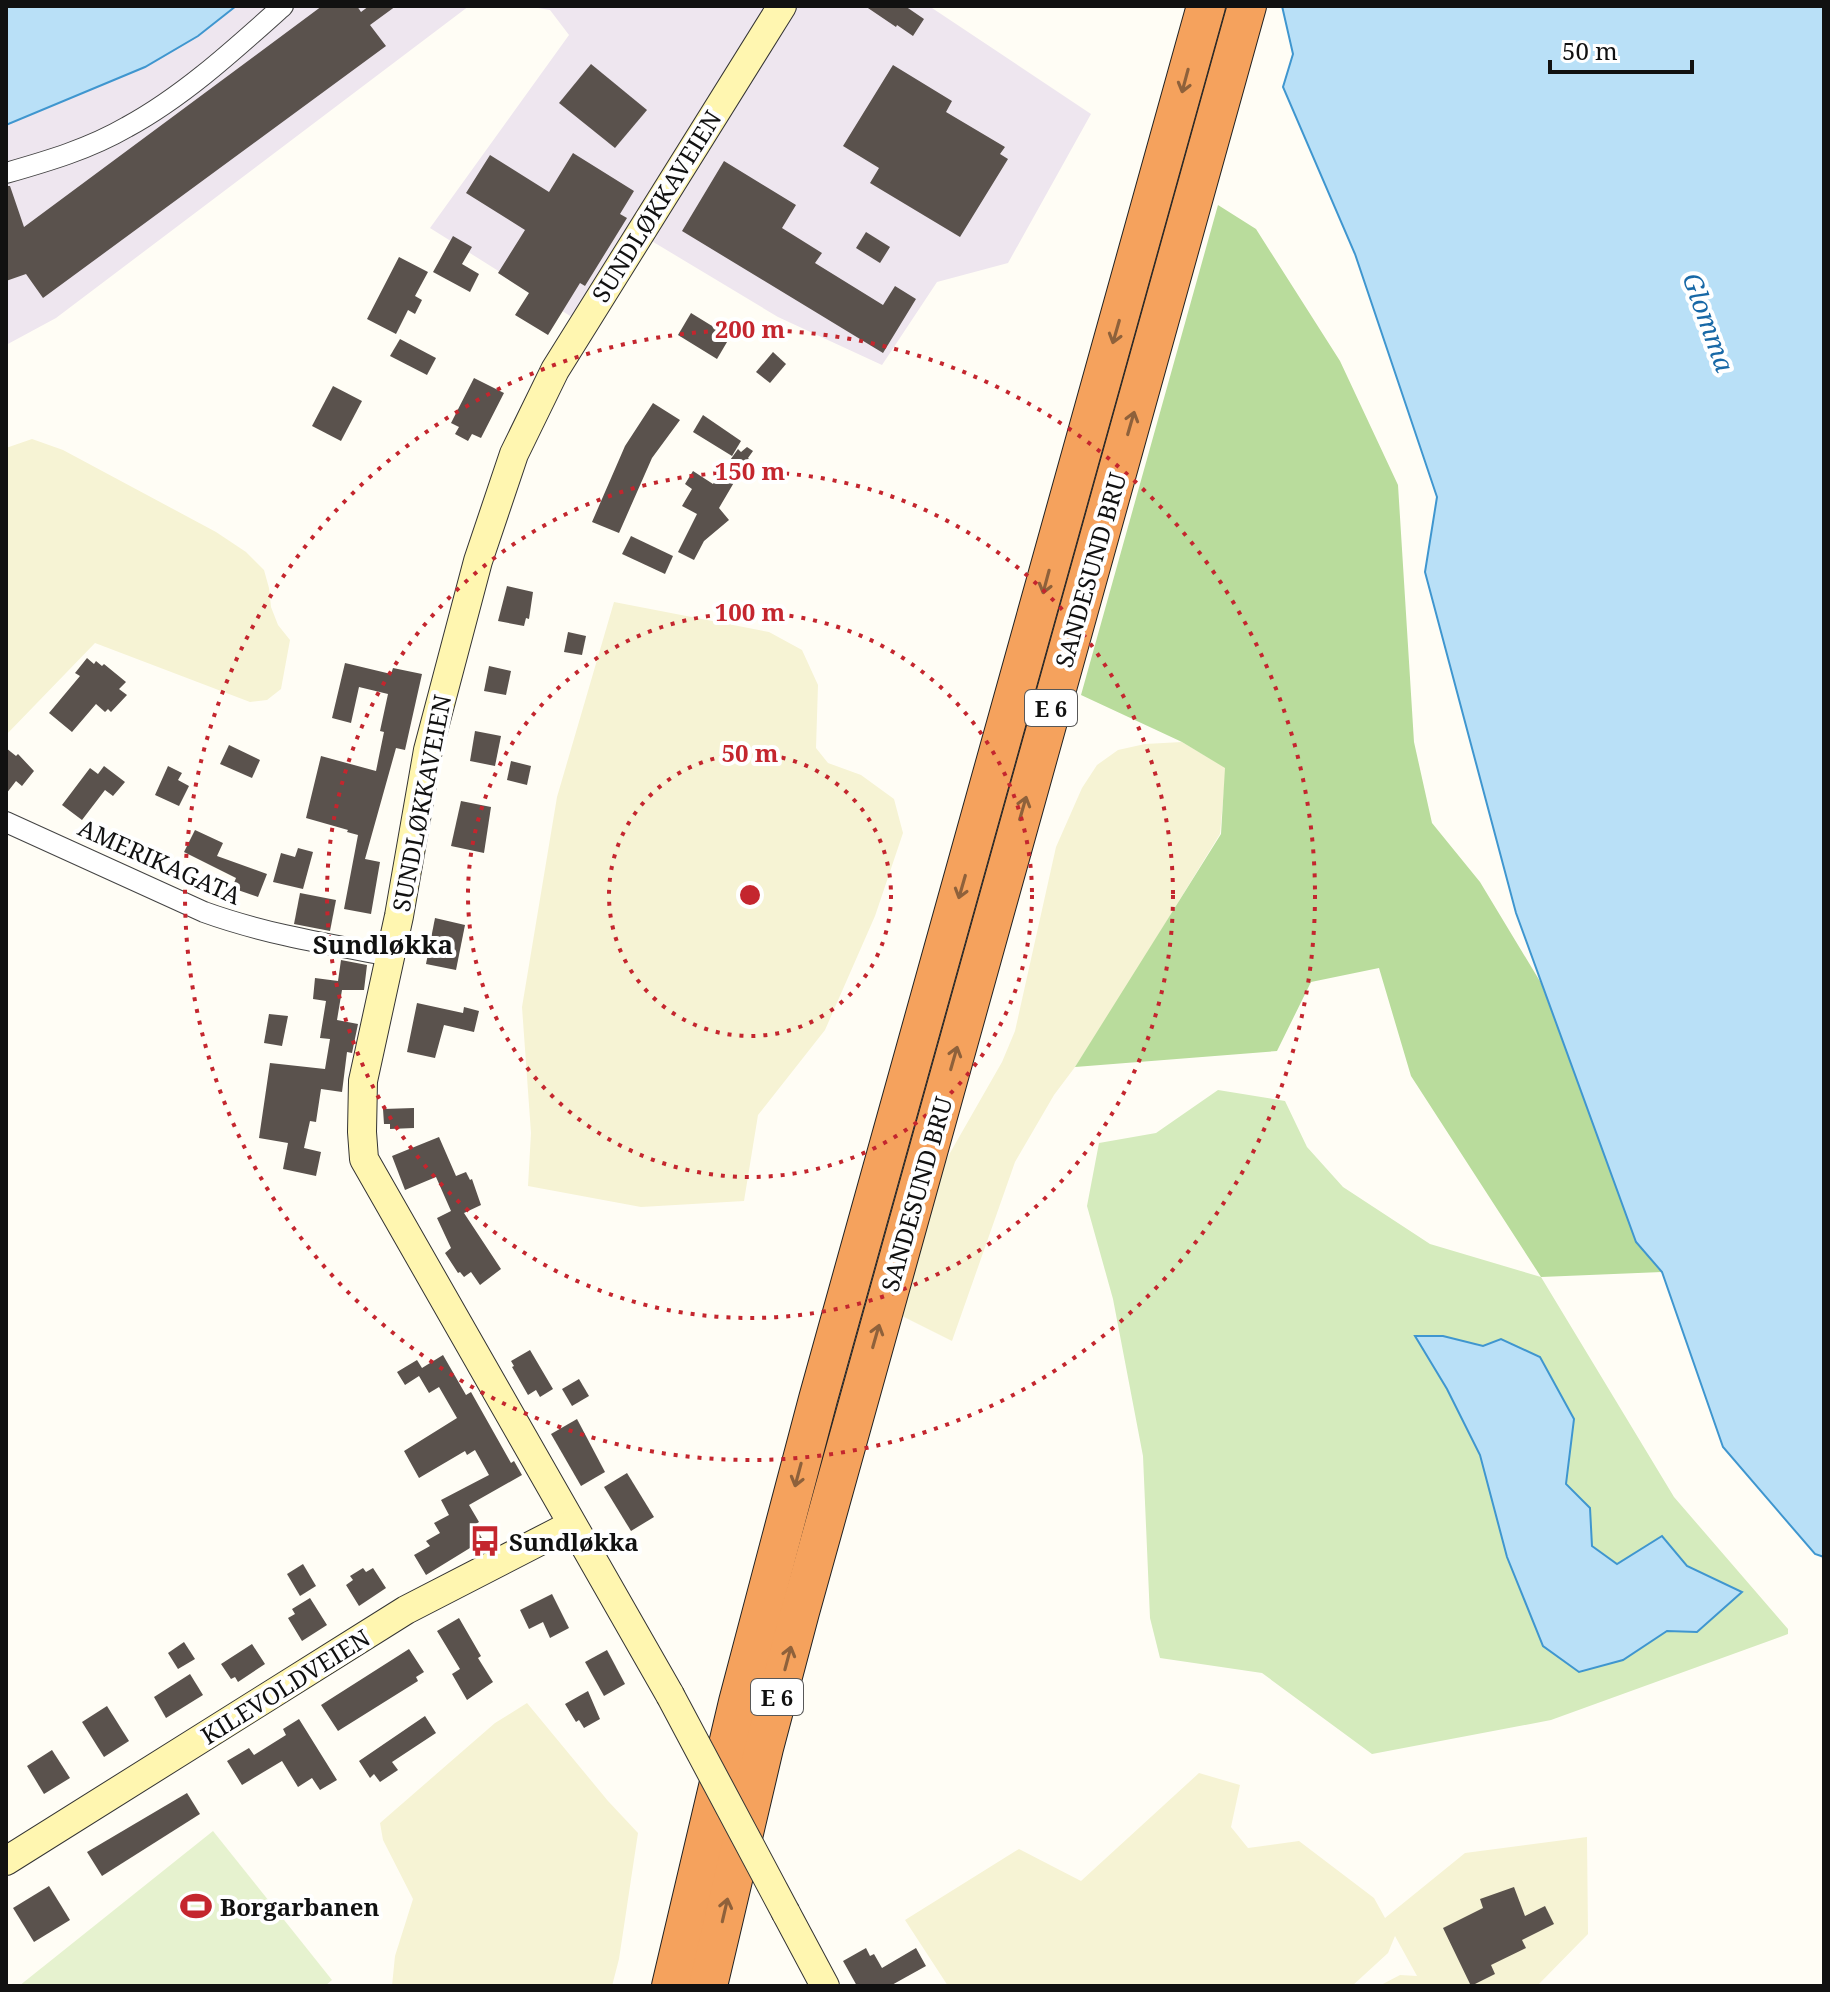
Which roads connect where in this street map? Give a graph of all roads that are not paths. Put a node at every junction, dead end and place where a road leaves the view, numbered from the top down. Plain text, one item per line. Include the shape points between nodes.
1 (283, 6) edge
2 (782, 6) edge
3 (1206, 6) edge
4 (1247, 6) edge
5 (6, 173) edge
6 (6, 822) edge
7 (391, 956) junction
8 (571, 1525) junction
9 (6, 1861) edge
10 (671, 1986) edge
11 (708, 1986) edge
12 (825, 1986) edge

1 - 5 street via 177,95 127,128 62,157
2 - 7 main road, SUNDLØKKAVEIEN via 555,370 514,454 478,561 428,750
3 -> 10 highway, SANDESUND BRU / E 6 via 818,1399
11 -> 4 highway, SANDESUND BRU / E 6 via 764,1748 855,1411
6 - 7 street, AMERIKAGATA via 237,924
7 - 8 main road, SUNDLØKKAVEIEN via 363,1081 364,1159
8 - 9 main road, KILEVOLDVEIEN via 398,1614
8 - 12 main road, SUNDLØKKAVEIEN, bridge via 670,1695

